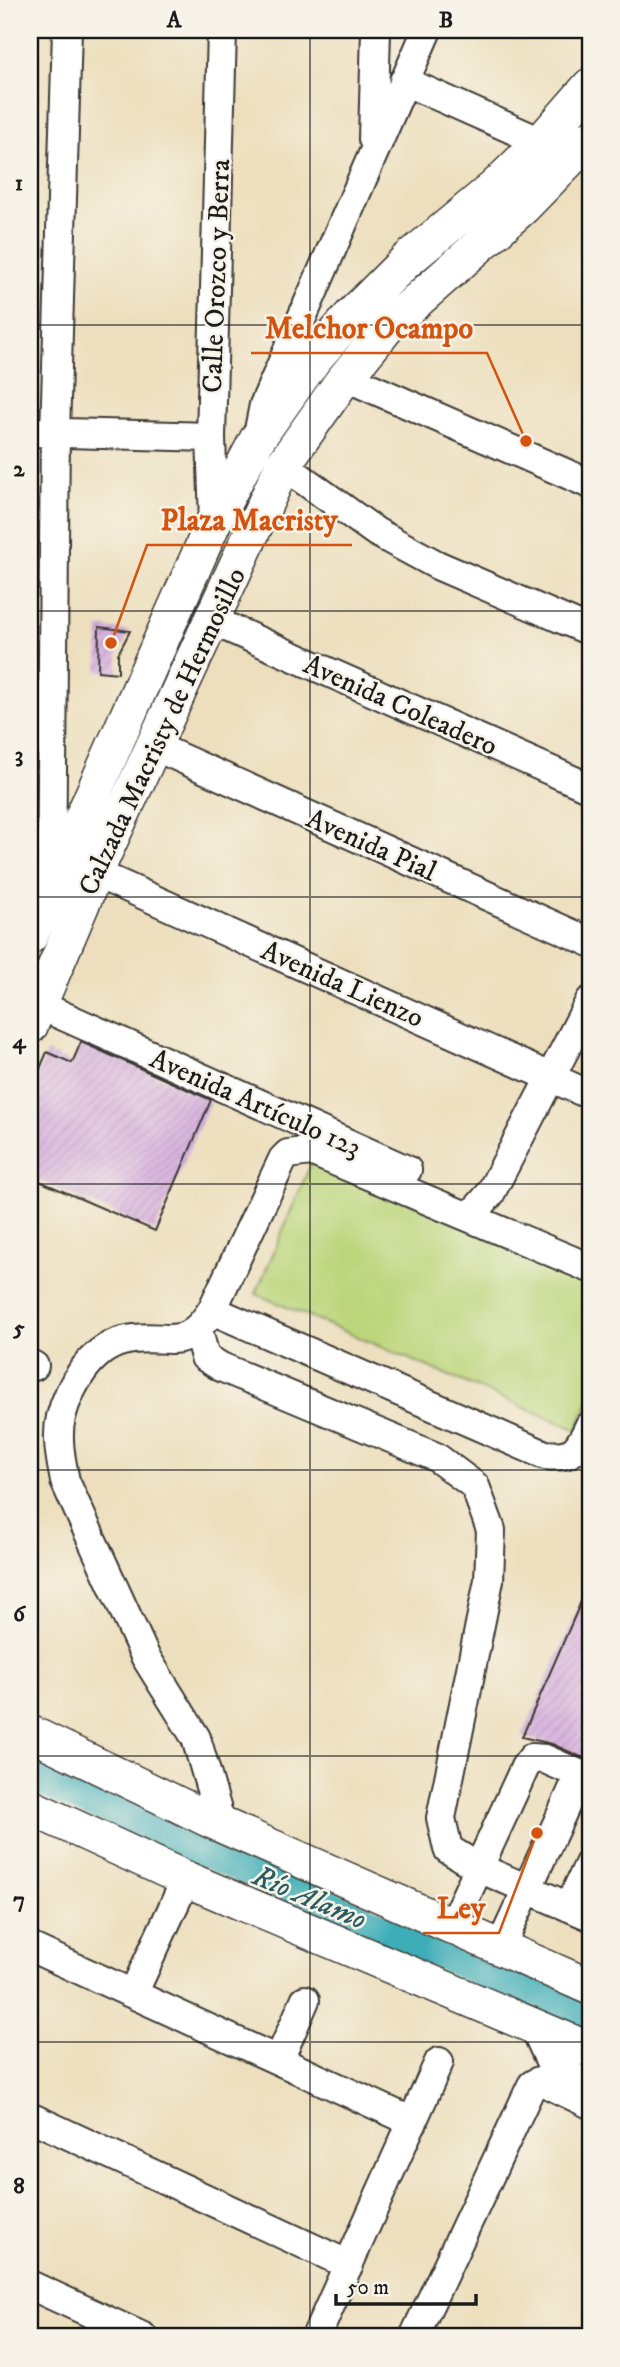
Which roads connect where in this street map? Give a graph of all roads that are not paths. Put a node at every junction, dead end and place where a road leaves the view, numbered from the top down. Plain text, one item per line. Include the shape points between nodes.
1 (67, 30) edge
2 (222, 30) edge
3 (376, 30) edge
4 (427, 30) edge
5 (404, 81) junction
6 (590, 86) edge
7 (541, 142) junction
8 (585, 152) edge
9 (373, 153) junction
10 (346, 377) junction
11 (279, 409) junction
12 (42, 433) edge
13 (211, 437) junction
14 (258, 438) junction
15 (284, 465) junction
16 (590, 484) edge
17 (214, 522) junction
18 (211, 620) junction
19 (590, 631) edge
20 (154, 747) junction
21 (590, 788) edge
22 (95, 873) junction
23 (51, 889) junction
24 (30, 936) edge
25 (590, 942) edge
26 (590, 1001) edge
27 (33, 1010) edge
28 (550, 1076) junction
29 (590, 1095) edge
30 (475, 1207) junction
31 (590, 1268) edge
32 (205, 1320) junction
33 (590, 1425) edge
34 (30, 1733) edge
35 (585, 1776) edge
36 (30, 1807) edge
37 (221, 1824) junction
38 (590, 1863) edge
39 (479, 1868) junction
40 (186, 1879) junction
41 (527, 1890) junction
42 (580, 1912) edge
43 (452, 1926) junction
44 (30, 1947) edge
45 (500, 1948) junction
46 (574, 1976) edge
47 (590, 1987) edge
48 (133, 1994) junction
49 (306, 2000) dead end
50 (534, 2026) junction
51 (590, 2050) edge
52 (279, 2060) junction
53 (439, 2062) dead end
54 (590, 2088) edge
55 (590, 2104) edge
56 (30, 2117) edge
57 (413, 2122) junction
58 (349, 2265) junction
59 (30, 2285) edge
60 (143, 2337) edge
61 (316, 2337) edge
62 (414, 2337) edge

1 - 12 street
2 - 13 street, Calle Orozco y Berra
3 - 9 street
4 - 5 street
5 - 7 street
5 - 9 street
6 - 7 main road, Calzada Macristy de Hermosillo
7 - 11 main road, Calzada Macristy de Hermosillo via 362,305 314,359
8 - 10 main road, Calzada Macristy de Hermosillo via 387,327
9 - 14 street via 264,405
10 - 15 main road, Calzada Macristy de Hermosillo
10 - 16 street
11 - 14 main road, Calzada Macristy de Hermosillo
11 - 15 main road via 277,431
12 - 13 street
12 - 23 street
13 - 17 street, Calle Orozco y Berra
14 - 17 main road, Calzada Macristy de Hermosillo
15 - 18 main road, Calzada Macristy de Hermosillo
15 - 19 street via 376,532 437,565
17 - 23 main road, Calzada Macristy de Hermosillo
18 - 20 main road, Calzada Macristy de Hermosillo
18 - 21 street, Avenida Coleadero
20 - 22 main road, Calzada Macristy de Hermosillo
20 - 25 street, Avenida Pial
22 - 27 main road, Calzada Macristy de Hermosillo
22 - 28 street, Avenida Lienzo
23 - 24 main road, Calzada Macristy de Hermosillo
26 - 28 street
27 - 30 street, Avenida Artículo 123 via 474,1201
28 - 29 street, Avenida Lienzo
28 - 30 street via 490,1194
30 - 31 street
30 - 32 street via 311,1151 288,1154
32 - 33 street via 545,1455 565,1457 575,1451
32 - 37 street via 184,1338 123,1341 101,1352 78,1377 61,1418 60,1454 65,1481 145,1656 196,1738
32 - 39 street via 205,1357 221,1367 436,1457 475,1486 491,1530 489,1580 442,1818 448,1849
34 - 37 main road
35 - 39 street via 532,1758
35 - 41 street
36 - 40 main road
37 - 43 main road
38 - 42 street
39 - 41 street
39 - 43 street
40 - 48 street
40 - 50 main road
41 - 42 street
41 - 45 street
43 - 45 main road
44 - 48 street
45 - 46 main road
46 - 47 main road
48 - 52 street
49 - 52 street
50 - 51 main road
50 - 54 street via 550,2061
52 - 57 street
53 - 57 street
55 - 62 street via 546,2083 532,2085
56 - 58 street
57 - 58 street
58 - 61 street
59 - 60 street

